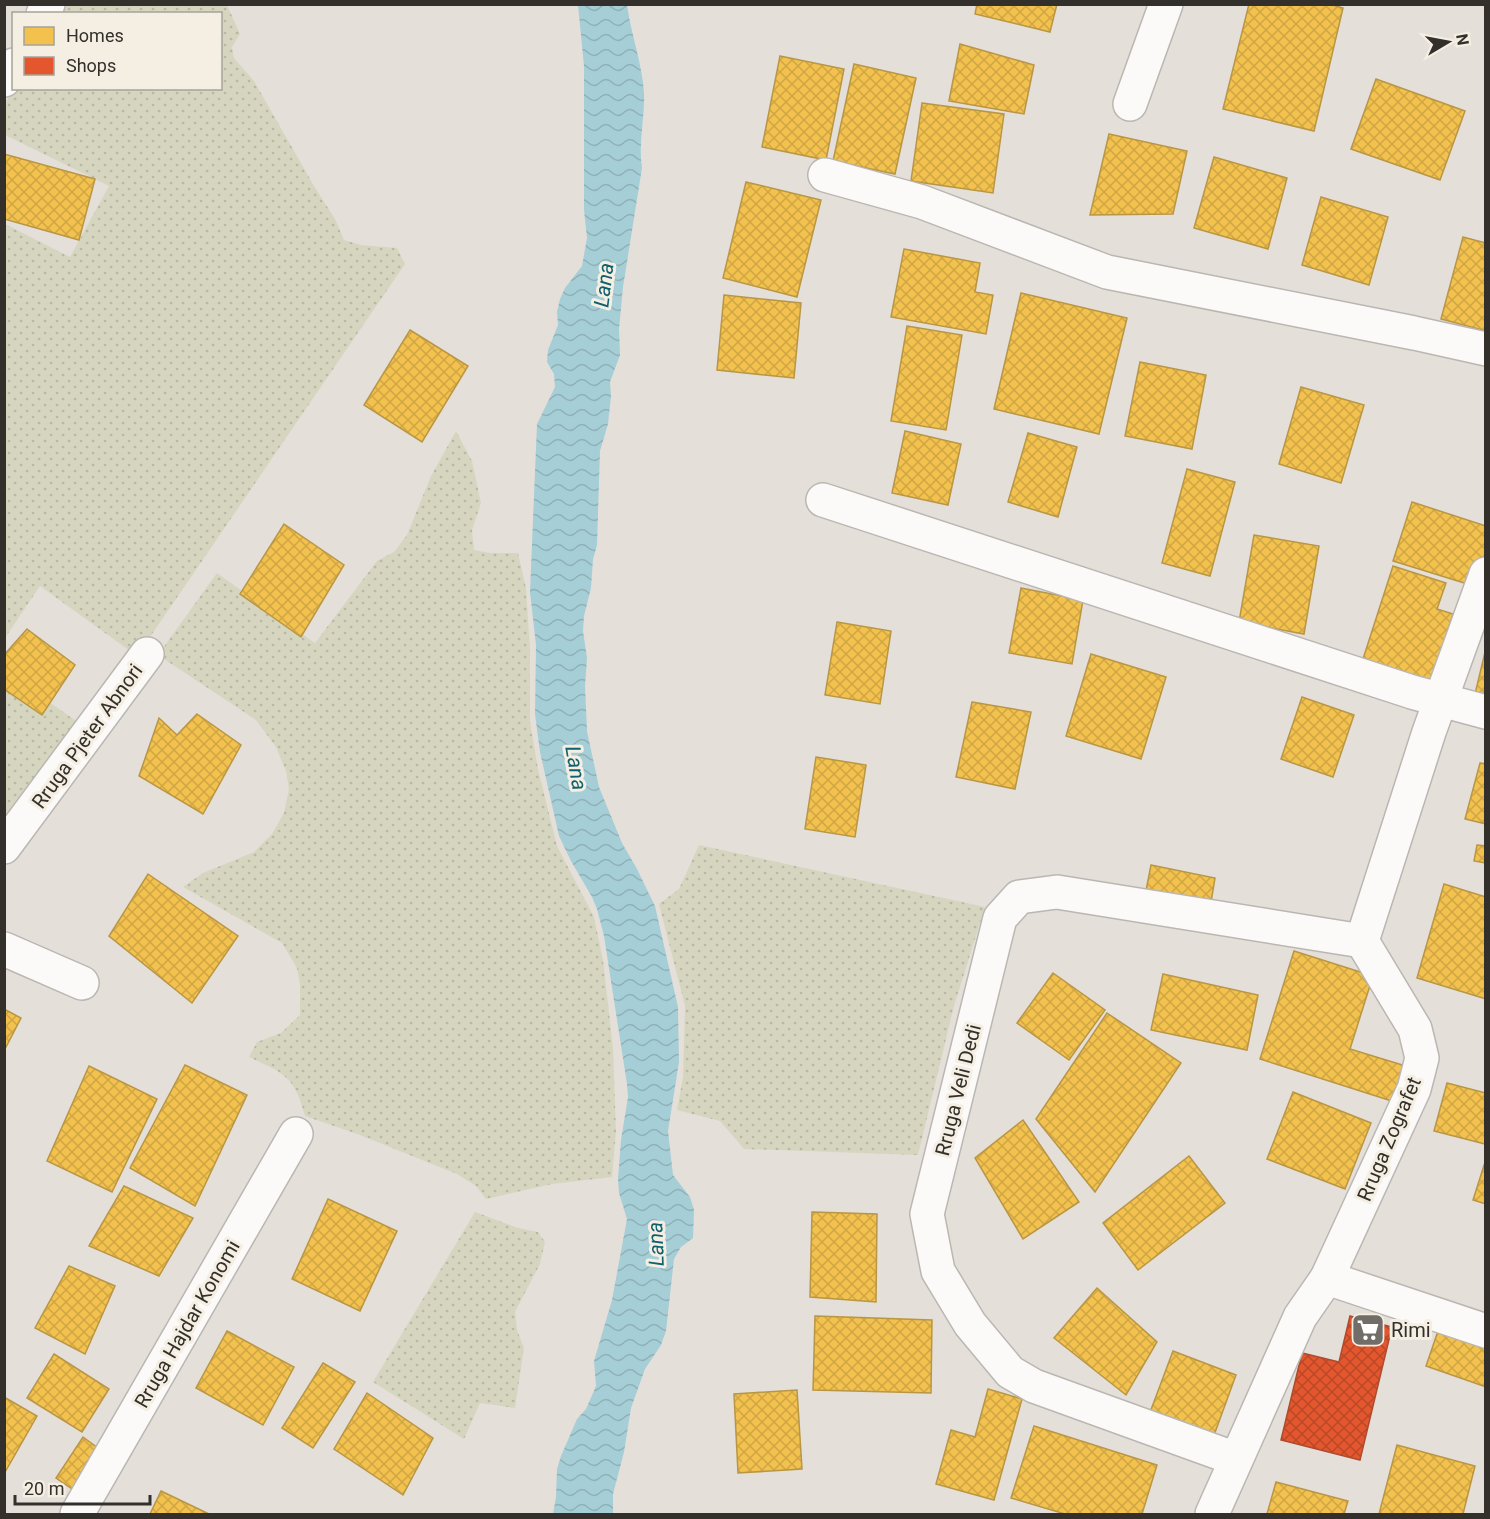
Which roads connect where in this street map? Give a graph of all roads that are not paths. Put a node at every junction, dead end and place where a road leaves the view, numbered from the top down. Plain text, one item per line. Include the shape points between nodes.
1 (1166, 4) edge
2 (1131, 104) dead end
3 (825, 175) dead end
4 (1485, 349) edge
5 (823, 500) dead end
6 (1485, 574) edge
7 (147, 654) dead end
8 (1441, 699) junction
9 (1485, 712) edge
10 (4, 847) edge
11 (1362, 941) junction
12 (4, 949) edge
13 (82, 983) dead end
14 (296, 1134) dead end
15 (1327, 1278) junction
16 (1485, 1331) edge
17 (1236, 1459) junction
18 (77, 1515) edge
19 (1212, 1515) edge

1 - 2 street
3 - 4 street via 922,202 1107,272
5 - 8 street
6 - 8 street
7 - 10 street, Rruga Pjeter Abnori
8 - 9 street
8 - 11 street
11 - 15 street, Rruga Zografet via 1415,1029 1422,1058 1414,1089
11 - 17 street, Rruga Veli Dedi via 1057,892 1018,897 1000,918 927,1214 938,1271 970,1324 1010,1372 1034,1386
12 - 13 street
14 - 18 street, Rruga Hajdar Konomi
15 - 16 street
15 - 17 street via 1300,1317
17 - 19 street

